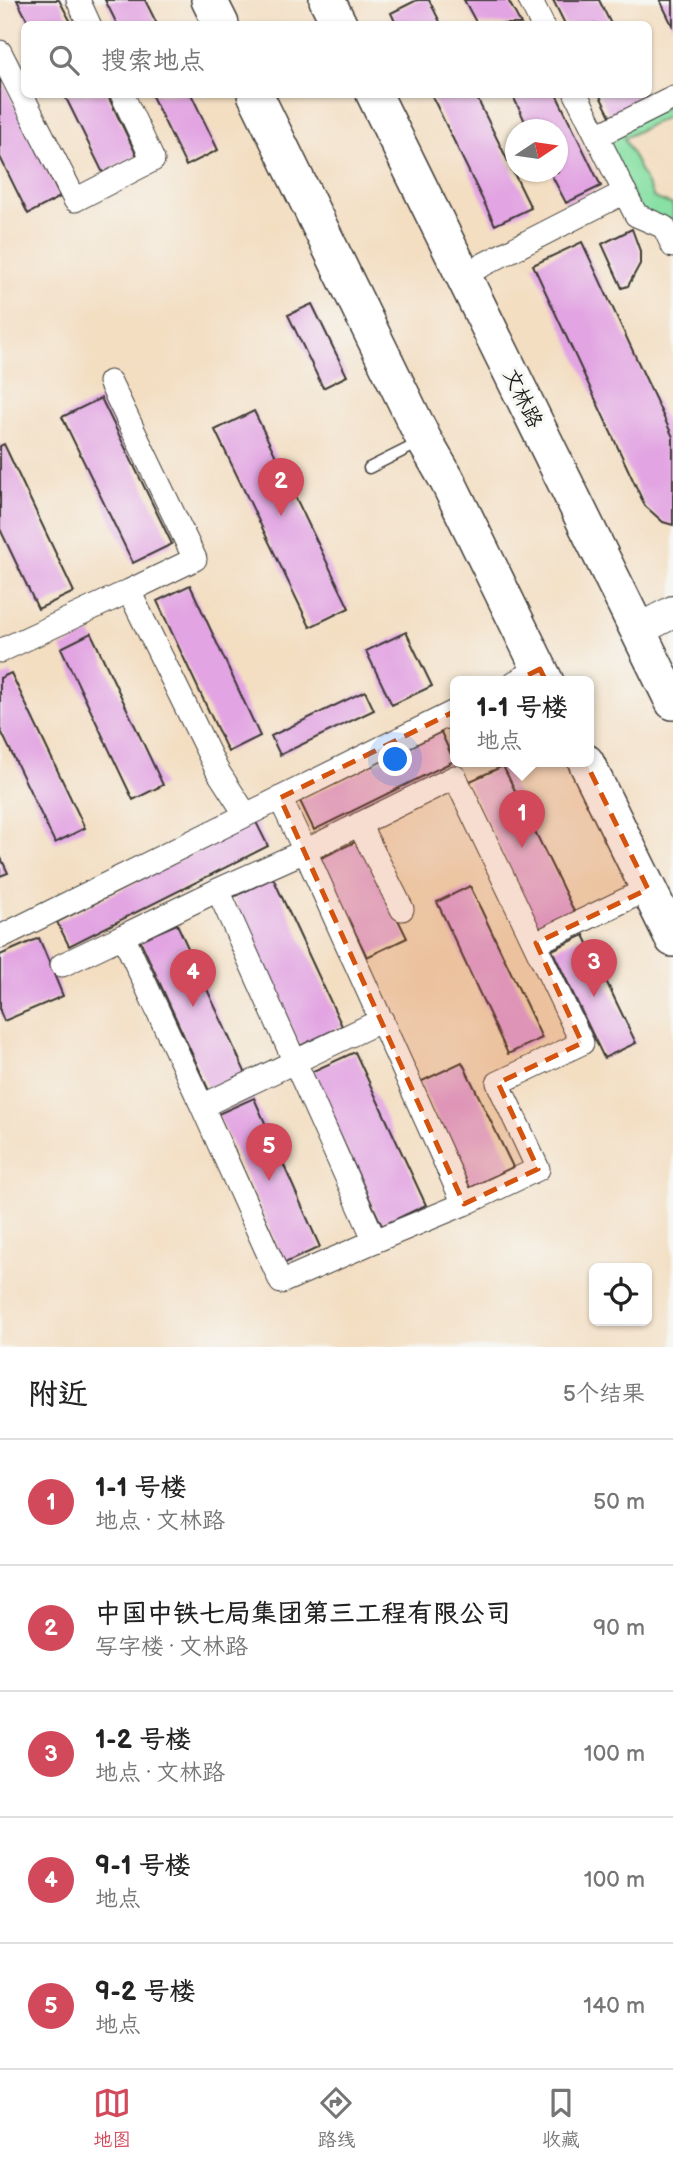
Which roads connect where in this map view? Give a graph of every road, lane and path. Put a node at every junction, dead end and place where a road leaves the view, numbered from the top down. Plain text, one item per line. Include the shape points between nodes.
1 (78, 0) edge
2 (209, 0) edge
3 (327, 0) edge
4 (530, 0) edge
5 (88, 21) edge
6 (220, 21) edge
7 (338, 21) edge
8 (540, 21) edge
9 (0, 52) edge
10 (21, 93) edge
11 (23, 98) edge
12 (124, 98) edge
13 (257, 98) edge
14 (376, 98) edge
15 (578, 98) edge
16 (673, 98) edge
17 (597, 136) junction
18 (625, 192) junction
19 (670, 232) edge
20 (463, 275) junction
21 (110, 382) dead end
22 (424, 440) junction
23 (369, 468) dead end
24 (129, 591) junction
25 (673, 612) edge
26 (638, 630) junction
27 (0, 651) edge
28 (533, 676) edge
29 (673, 702) edge
30 (450, 714) edge
31 (588, 767) edge
32 (280, 798) junction
33 (246, 815) junction
34 (359, 824) junction
35 (305, 851) junction
36 (648, 889) junction
37 (218, 890) junction
38 (402, 909) dead end
39 (123, 936) junction
40 (0, 937) edge
41 (673, 939) edge
42 (536, 943) junction
43 (62, 965) dead end
44 (382, 1020) junction
45 (295, 1061) junction
46 (202, 1106) junction
47 (464, 1204) junction
48 (375, 1241) junction

1 - 5 street
2 - 6 main road
3 - 7 main road
4 - 8 street
9 - 10 street
11 - 12 street via 75,200 153,160
13 - 22 main road
14 - 20 main road, 文林路
15 - 17 street
16 - 17 street
17 - 18 street
18 - 19 street via 636,215
18 - 20 street
20 - 26 main road, 文林路
21 - 24 street via 195,559
22 - 23 lane
22 - 28 main road via 447,480
24 - 27 street
24 - 33 street via 217,770
25 - 26 street
26 - 29 main road, 文林路
30 - 32 street
31 - 36 main road
32 - 33 street
32 - 35 street
33 - 40 street
34 - 35 street
34 - 38 street
34 - 42 street via 455,777
35 - 37 street
35 - 44 street
36 - 41 main road
36 - 42 street
37 - 39 street
37 - 45 street
39 - 43 street
39 - 46 street
42 - 47 street via 582,1043 498,1083 538,1169
44 - 45 street
44 - 47 street
45 - 46 street
45 - 48 street
46 - 48 street via 281,1282
47 - 48 street

